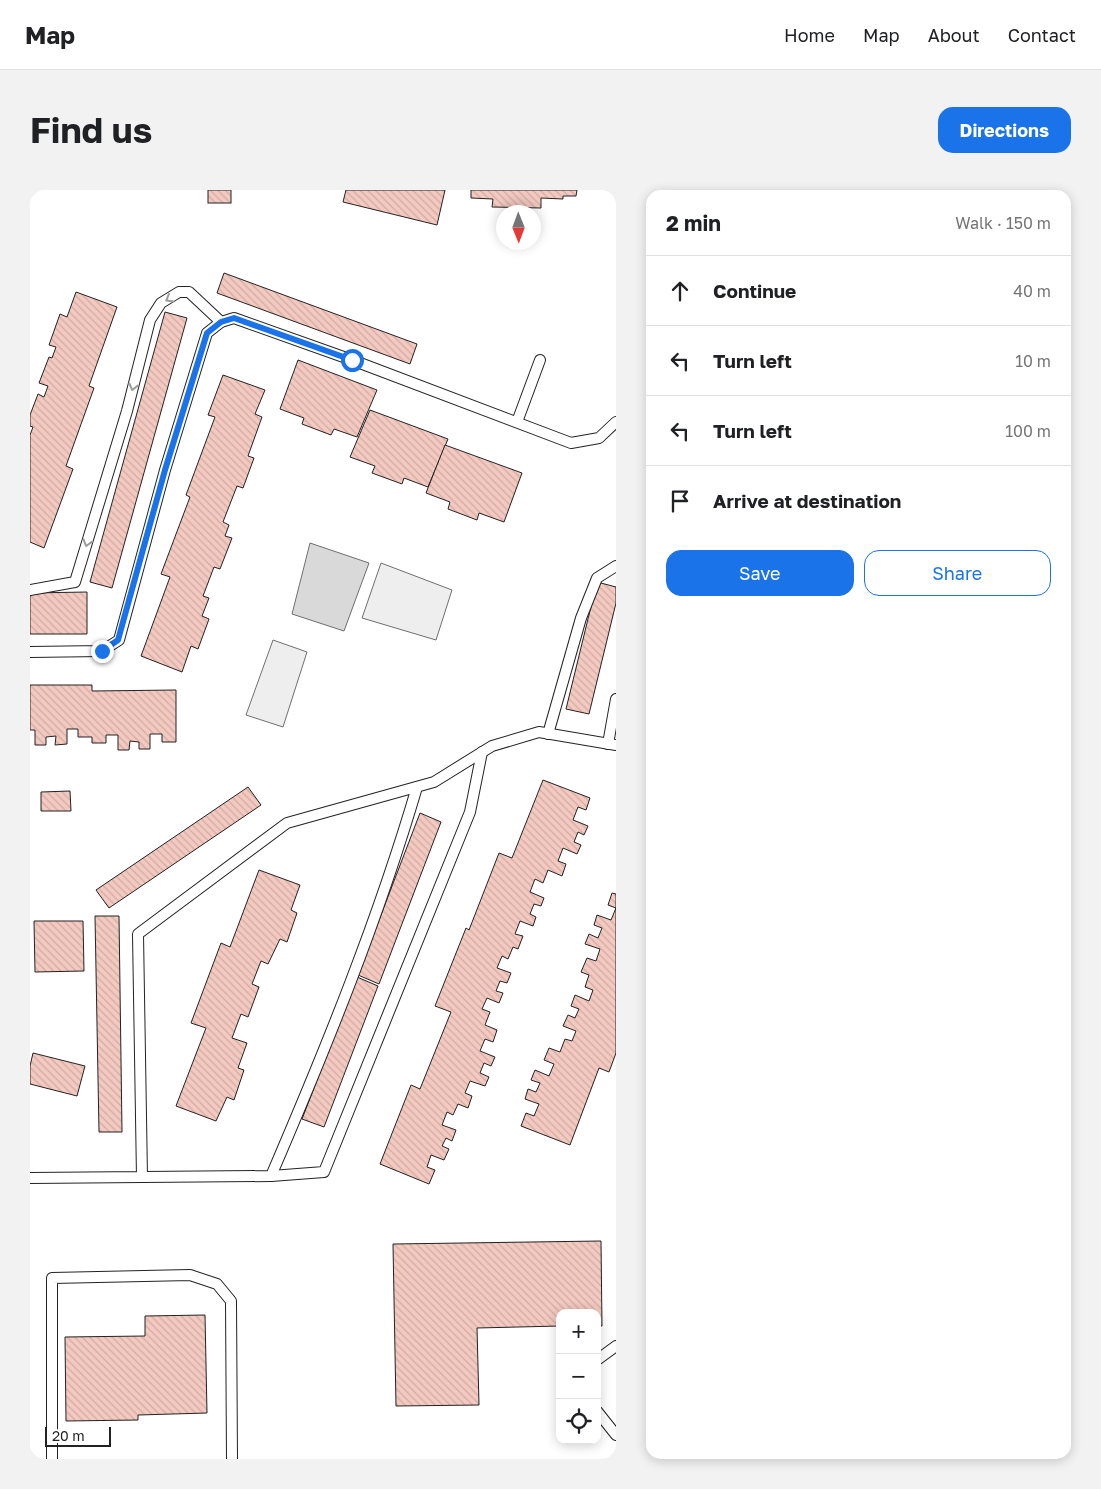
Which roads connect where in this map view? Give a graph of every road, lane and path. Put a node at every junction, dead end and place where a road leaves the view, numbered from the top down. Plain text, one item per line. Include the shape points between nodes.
1 (221, 322) junction
2 (540, 360) dead end
3 (517, 422) junction
4 (616, 422) edge
5 (616, 566) edge
6 (30, 590) edge
7 (30, 652) edge
8 (616, 699) edge
9 (548, 734) junction
10 (612, 745) edge
11 (482, 752) junction
12 (417, 787) junction
13 (271, 1176) junction
14 (142, 1177) junction
15 (30, 1178) edge
16 (616, 1346) edge
17 (601, 1357) edge
18 (601, 1416) edge
19 (616, 1435) edge
20 (52, 1459) edge
21 (232, 1459) edge

1 - 3 lane via 234,318
1 -> 6 lane via 189,292 179,292 161,303 150,320 127,411 75,582
1 - 7 lane via 207,333 118,640 102,651
2 - 3 lane
3 - 4 lane via 571,442 599,438
5 - 9 lane via 596,578 581,618
8 - 10 lane
9 - 10 lane
9 - 11 lane via 539,732
11 - 12 lane via 434,782
11 - 13 lane via 470,812 324,1172
12 - 13 lane via 394,866 321,1060
12 - 14 lane via 287,823 138,934
13 - 14 lane
14 - 15 lane
16 - 17 lane
18 - 19 lane
20 - 21 lane via 52,1278 190,1275 217,1284 231,1301

